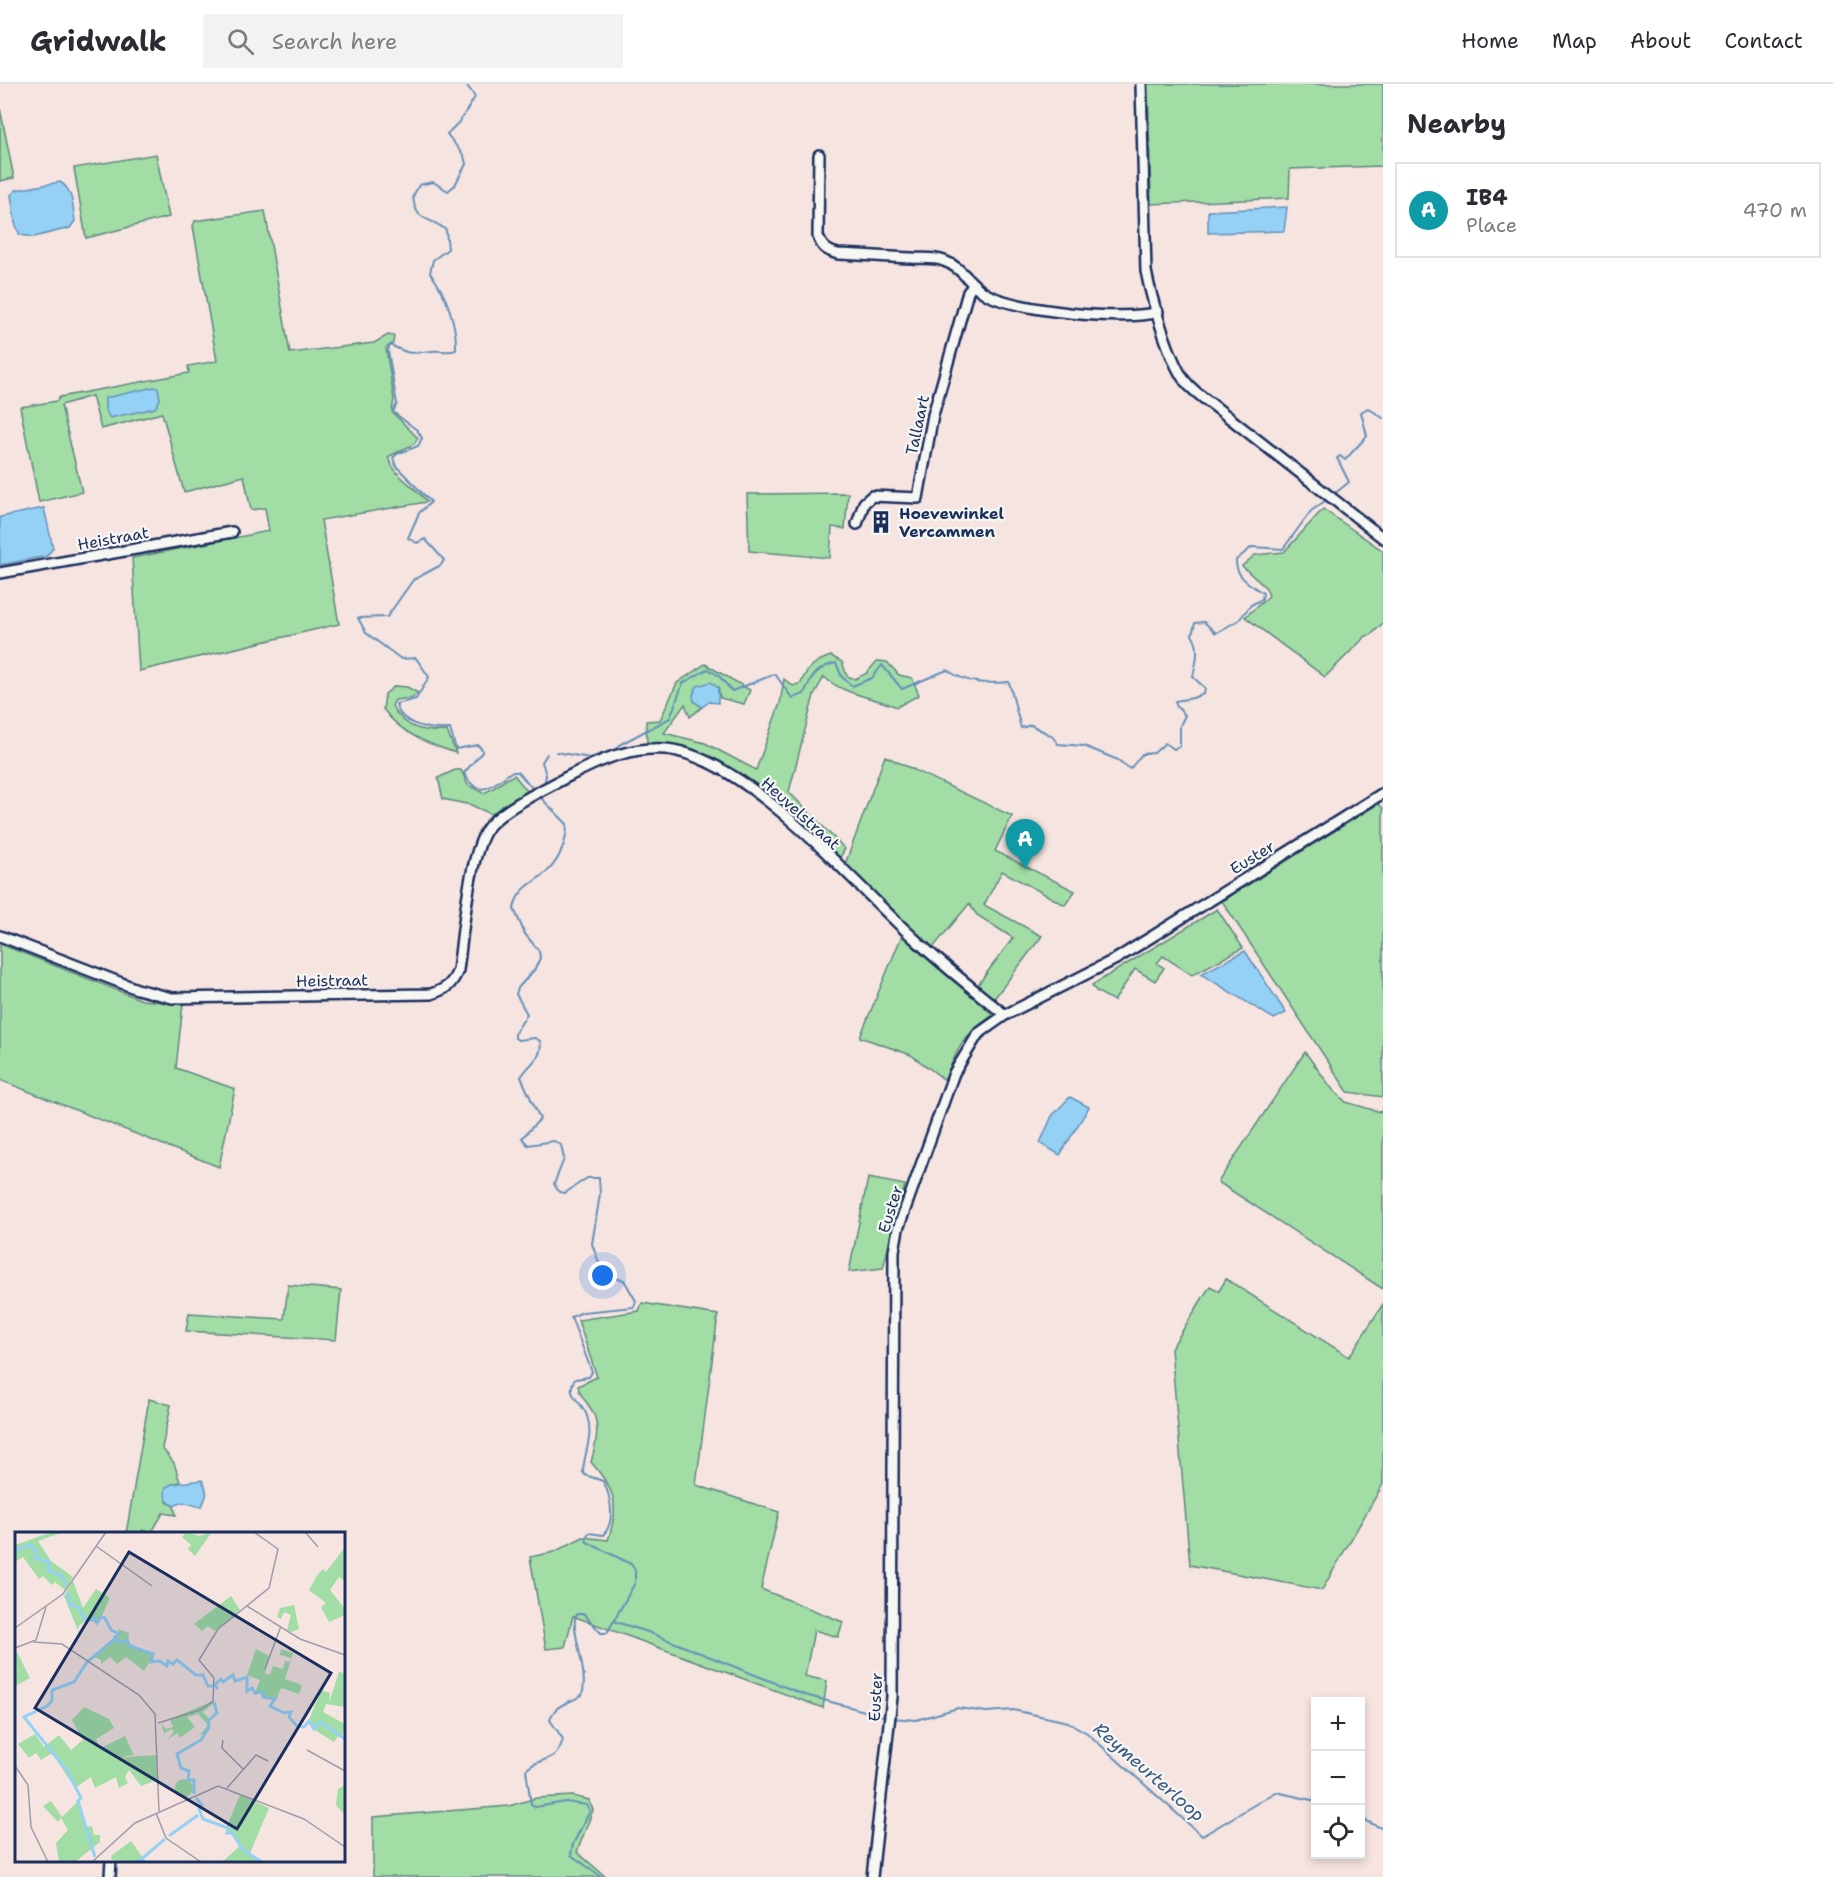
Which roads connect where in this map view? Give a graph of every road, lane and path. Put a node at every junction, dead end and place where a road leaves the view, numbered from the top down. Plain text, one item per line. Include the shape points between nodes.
1 (1141, 84) edge
2 (819, 155) dead end
3 (973, 285) junction
4 (1158, 312) junction
5 (857, 524) dead end
6 (232, 531) dead end
7 (1383, 538) edge
8 (0, 573) edge
9 (1383, 793) edge
10 (537, 794) joint
11 (0, 936) edge
12 (1005, 1015) junction
13 (111, 1862) edge
14 (110, 1877) edge
15 (872, 1877) edge

1 - 4 street via 1144,257 1149,289
2 - 3 street via 821,245 838,254 942,260 960,269
3 - 4 street via 997,299 1071,313
3 - 5 street, Tallaart via 933,415 918,498 872,496 864,503
4 - 7 street via 1178,370 1189,386
6 - 8 street, Heistraat
9 - 12 street, Euster via 1116,959
10 - 11 street, Heistraat via 497,818 485,832 479,844 458,970 446,989 431,994 172,998 137,989
10 - 12 street, Heuvelstraat via 594,764 644,748 668,750 716,768 756,790 918,942
12 - 15 street, Euster via 978,1034 954,1073 898,1229 894,1251 892,1697
13 - 14 street

